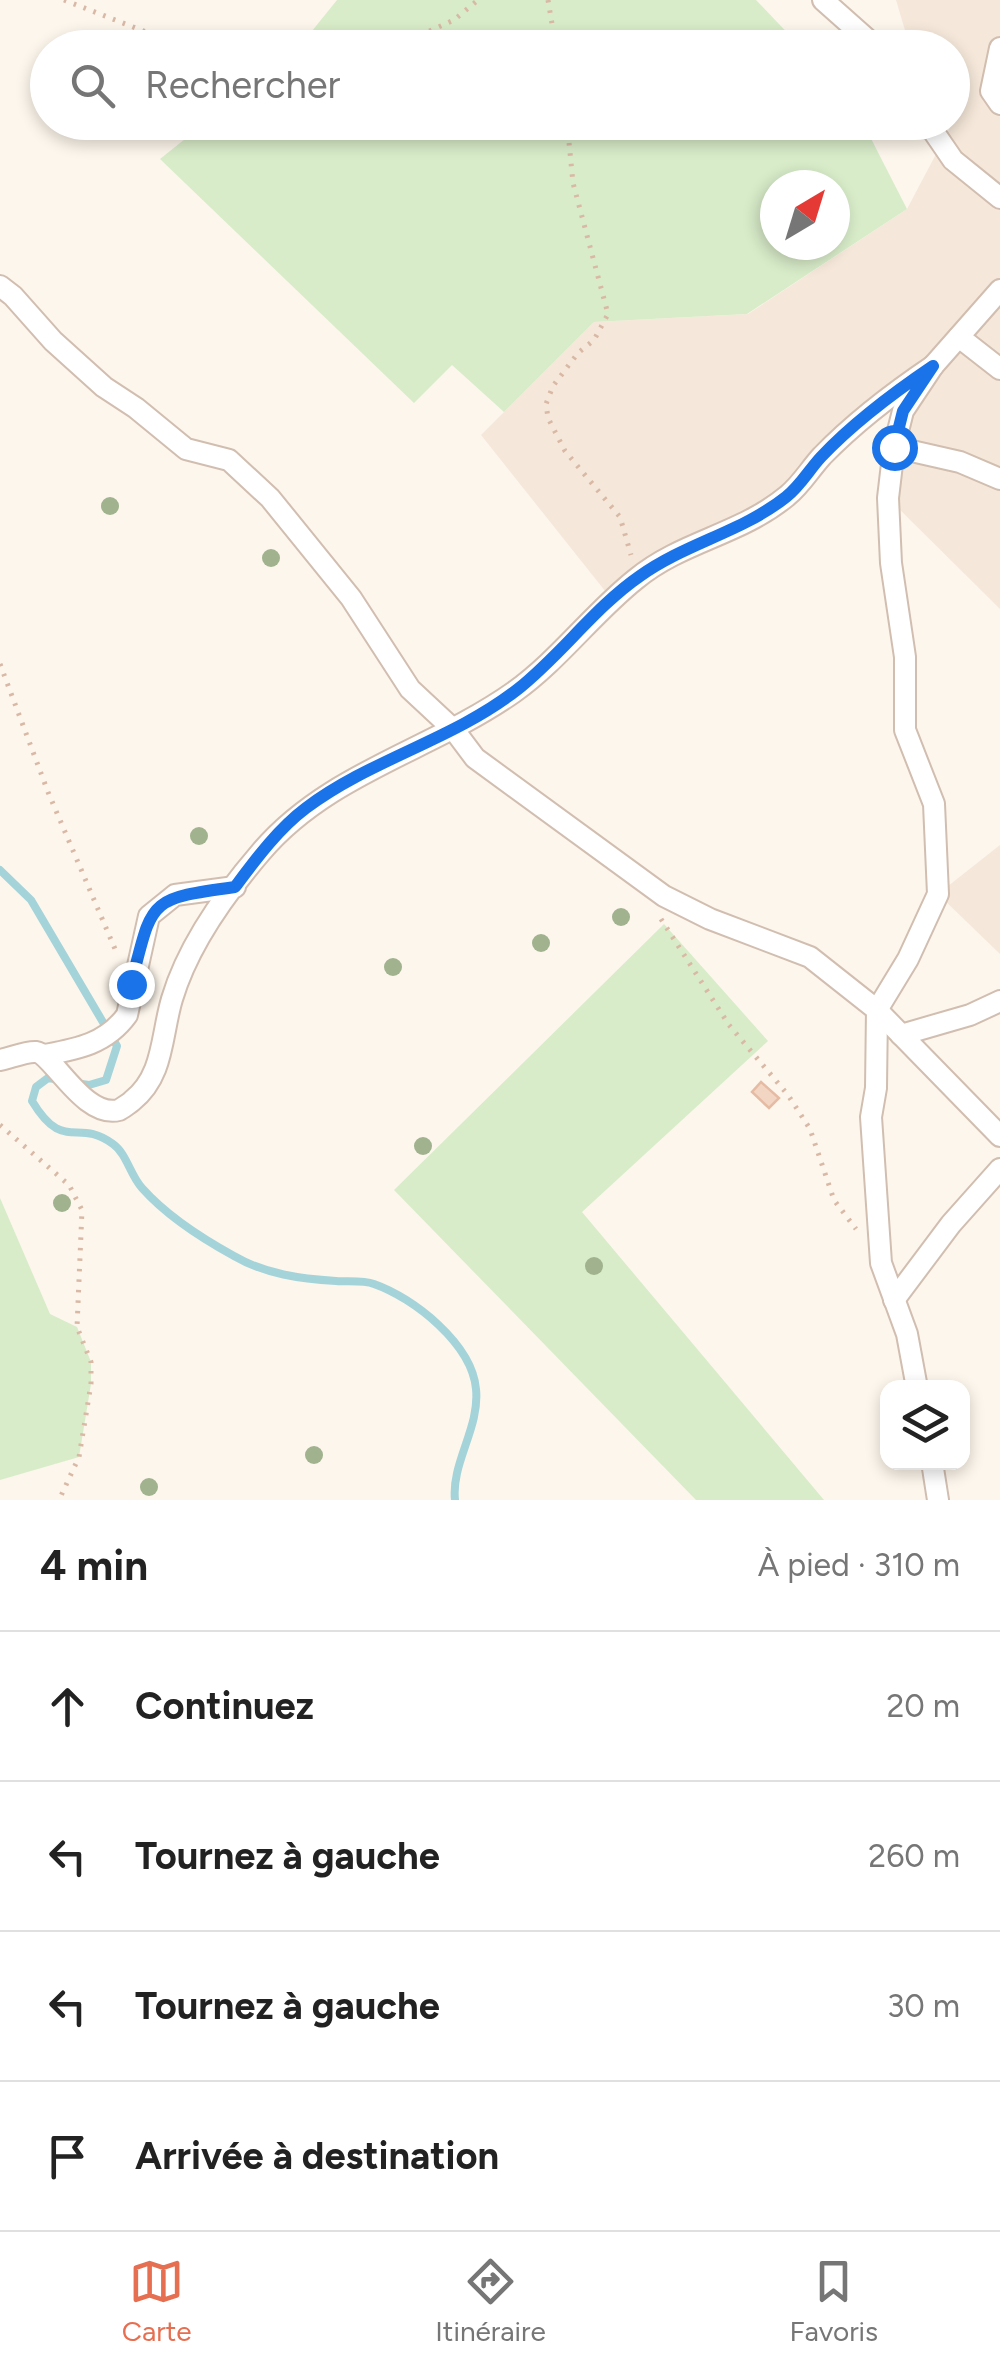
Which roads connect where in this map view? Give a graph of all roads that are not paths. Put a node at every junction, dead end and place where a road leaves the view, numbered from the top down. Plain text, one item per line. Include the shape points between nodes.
1 (823, 0) edge
2 (857, 30) edge
3 (1000, 48) edge
4 (1000, 104) edge
5 (939, 140) edge
6 (1000, 198) edge
7 (0, 286) edge
8 (1000, 290) edge
9 (959, 337) junction
10 (933, 366) junction
11 (1000, 369) edge
12 (894, 447) junction
13 (1000, 478) edge
14 (454, 730) junction
15 (235, 887) junction
16 (1000, 1001) edge
17 (877, 1010) junction
18 (902, 1035) junction
19 (45, 1055) junction
20 (0, 1060) edge
21 (1000, 1136) edge
22 (1000, 1169) edge
23 (894, 1300) junction
24 (916, 1380) edge
25 (933, 1470) edge
26 (938, 1500) edge

1 - 2 street
3 - 4 street via 990,91
5 - 6 street via 952,160
7 - 14 street via 104,388 186,449 228,460 260,487 352,598 410,689
8 - 9 street
9 - 10 street
9 - 11 street
10 - 12 street via 903,411
10 - 14 street via 873,408 790,494 751,523 680,551 637,578 517,690
12 - 13 street
12 - 17 street via 888,498 905,657 905,730 934,804 938,894
14 - 15 street via 305,808
14 - 17 street via 475,758 664,896 810,957
15 - 19 street via 174,895 149,916 118,1028 88,1047
15 - 19 street via 180,975 147,1089 120,1110 105,1109 64,1080
16 - 18 street
17 - 18 street
17 - 23 street via 872,1135 881,1263
18 - 21 street
19 - 20 street via 35,1051
22 - 23 street
23 - 24 street
25 - 26 street

